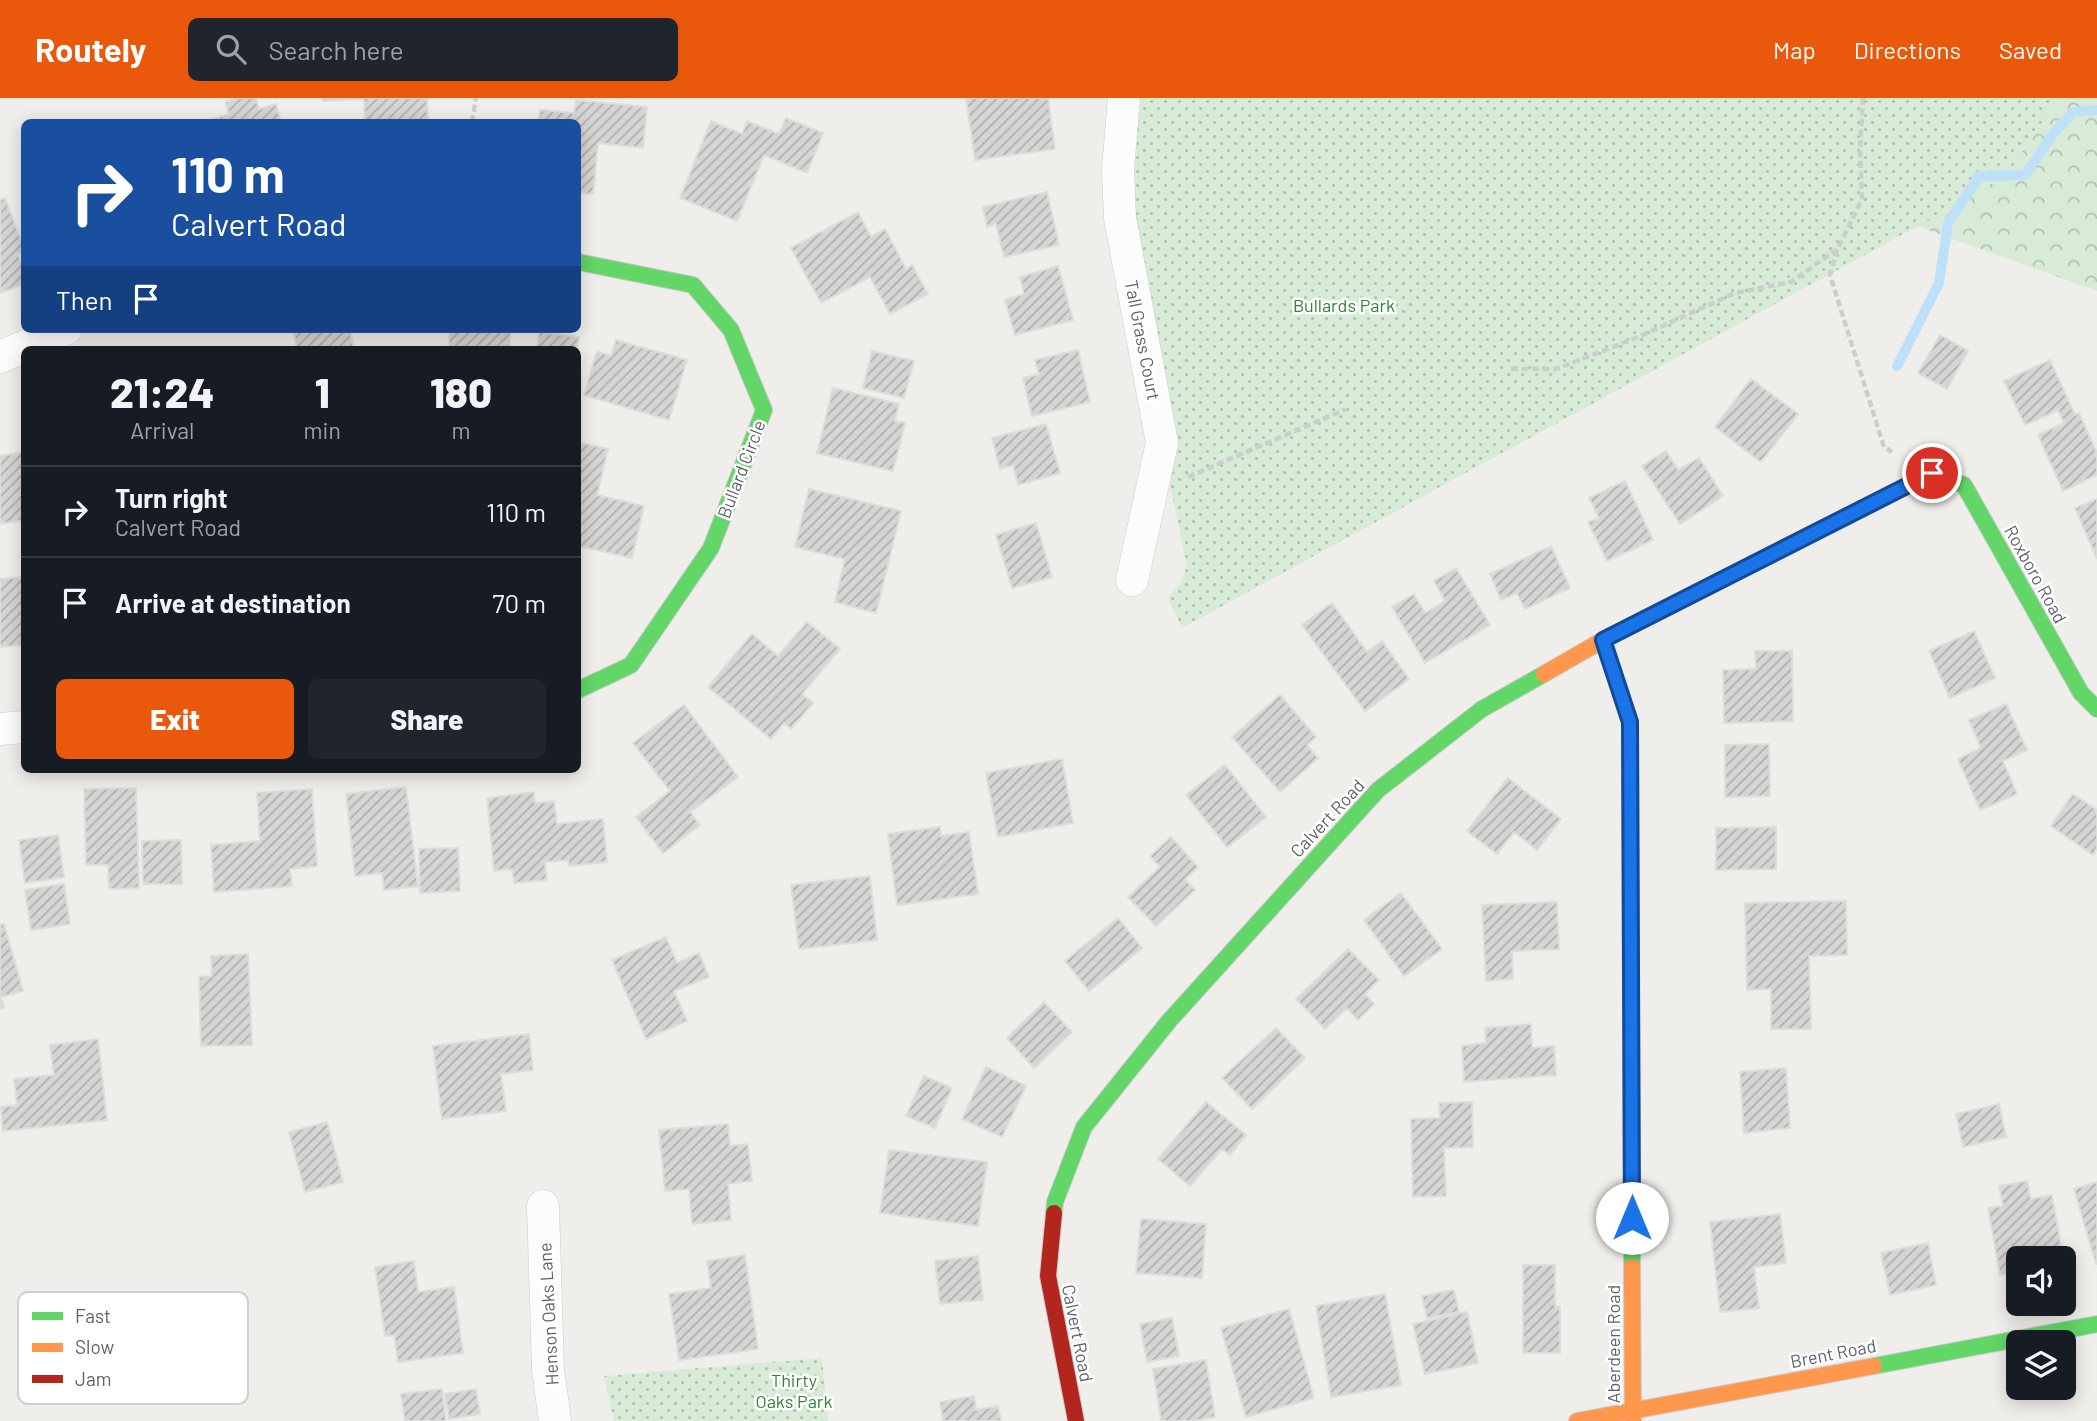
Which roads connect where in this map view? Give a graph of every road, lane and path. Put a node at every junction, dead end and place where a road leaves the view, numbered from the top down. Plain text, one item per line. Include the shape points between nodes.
1 (476, 98) edge
2 (1124, 98) edge
3 (1863, 98) edge
4 (472, 119) edge
5 (1837, 250) junction
6 (581, 263) edge
7 (57, 333) edge
8 (26, 346) edge
9 (21, 348) edge
10 (0, 357) edge
11 (1511, 369) dead end
12 (1346, 409) dead end
13 (1932, 473) junction
14 (1152, 492) junction
15 (1132, 580) dead end
16 (1603, 640) junction
17 (581, 689) edge
18 (2097, 709) edge
19 (21, 727) edge
20 (0, 729) edge
21 (543, 1206) dead end
22 (2097, 1324) edge
23 (1633, 1416) edge
24 (555, 1421) edge
25 (1076, 1421) edge
26 (1577, 1421) edge

1 - 4 path
2 - 14 street, Tall Grass Court via 1119,218 1162,443
3 - 5 path via 1862,200
5 - 11 path via 1791,282 1735,293 1556,369
5 - 13 path via 1830,275 1884,447
6 - 17 street, Bullard Circle via 693,285 731,330 764,410 711,548 631,664
7 - 8 street
9 - 10 street
12 - 14 path
13 - 16 street, Calvert Road
13 - 18 street, Roxboro Road via 1964,485 2081,693
14 - 15 street, Tall Grass Court
16 - 23 street, Aberdeen Road via 1630,722
16 - 25 street, Calvert Road via 1482,709 1378,790 1169,1021 1084,1127 1055,1202 1048,1276
19 - 20 street
21 - 24 street, Henson Oaks Lane via 548,1369
22 - 23 street, Brent Road
23 - 26 street, Brent Road

